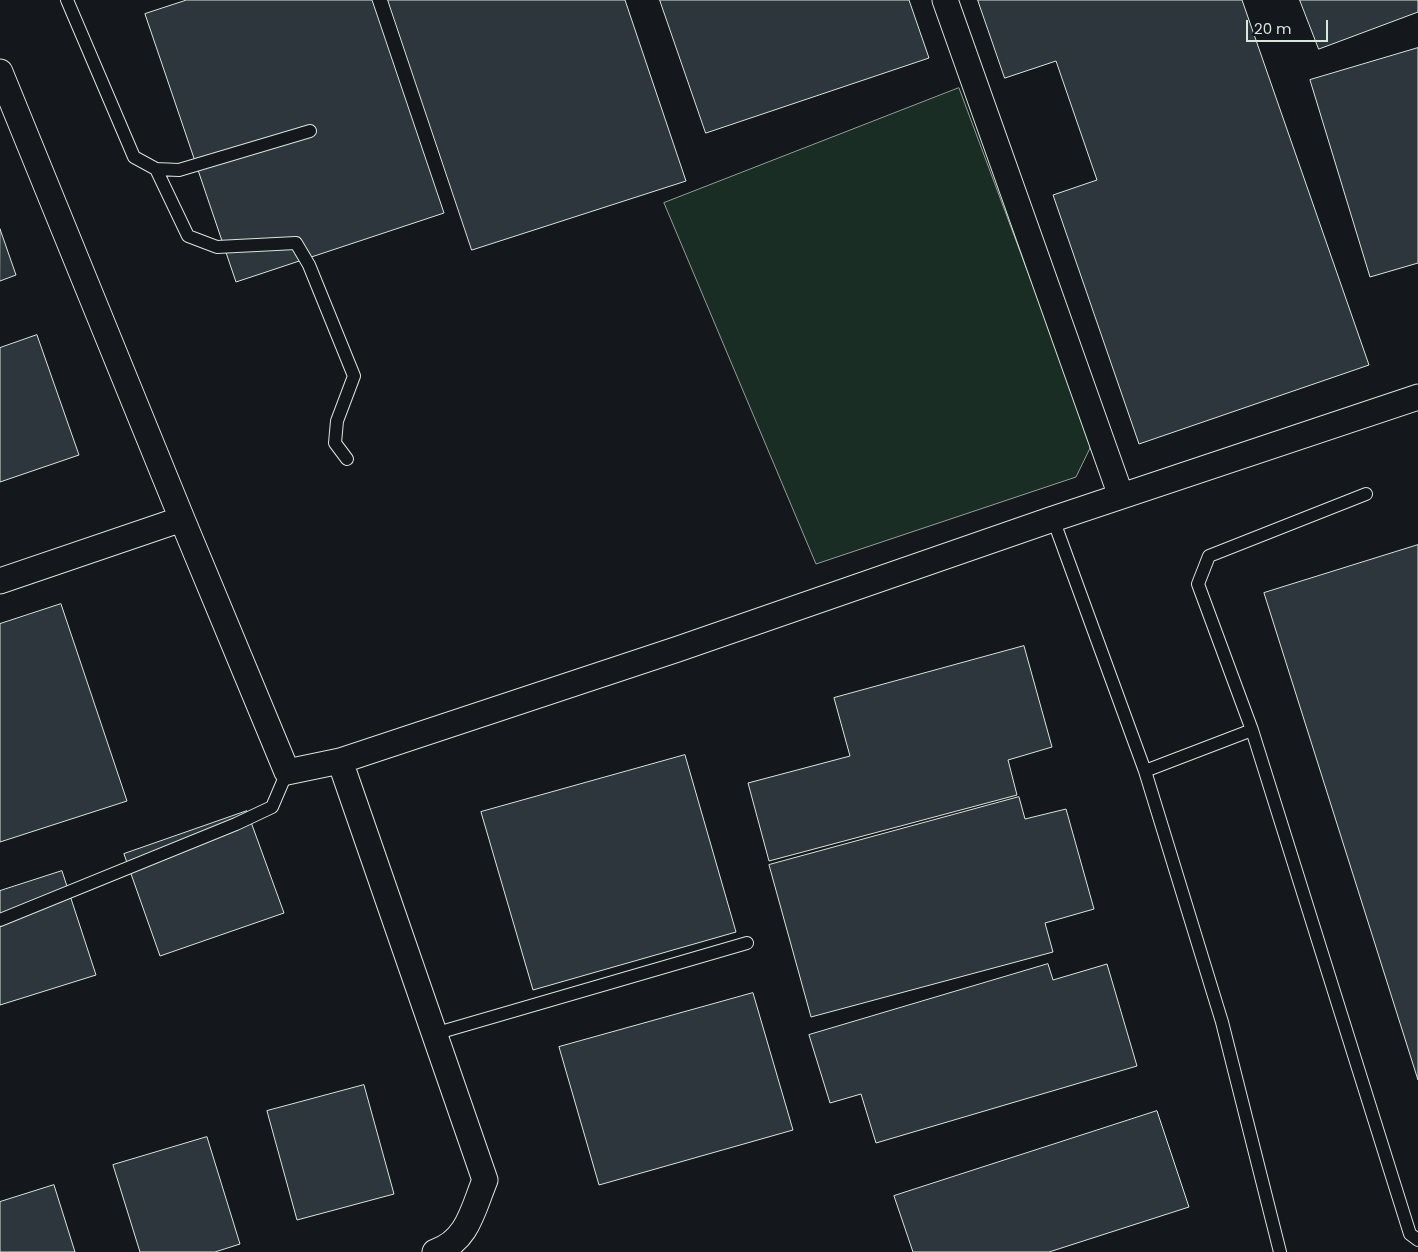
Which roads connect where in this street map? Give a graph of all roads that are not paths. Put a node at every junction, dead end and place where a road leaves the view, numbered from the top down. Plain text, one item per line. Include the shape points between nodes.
1 (67, 0) edge
2 (945, 0) edge
3 (0, 72) edge
4 (310, 131) dead end
5 (156, 169) junction
6 (1418, 397) edge
7 (347, 459) dead end
8 (1366, 494) dead end
9 (1121, 496) junction
10 (182, 519) junction
11 (1053, 519) junction
12 (0, 581) edge
13 (1252, 730) junction
14 (340, 761) junction
15 (287, 772) junction
16 (1146, 772) junction
17 (0, 920) edge
18 (747, 943) dead end
19 (434, 1034) junction
20 (1418, 1240) edge
21 (435, 1252) edge
22 (1280, 1252) edge

1 - 5 lane via 134,157
2 - 9 street
3 - 10 street
4 - 5 lane via 179,170
5 - 7 lane via 188,236 217,247 296,243 309,265 354,376 337,422 336,443
6 - 9 street
8 - 13 lane via 1209,556 1198,584
9 - 11 street
10 - 12 street
10 - 15 street
11 - 14 street via 678,649
11 - 16 lane
13 - 16 lane
13 - 20 lane via 1410,1234
14 - 15 street
14 - 19 street
15 - 17 lane via 272,807
16 - 22 lane via 1222,1022
18 - 19 lane
19 - 21 street via 485,1180 466,1229 448,1248

